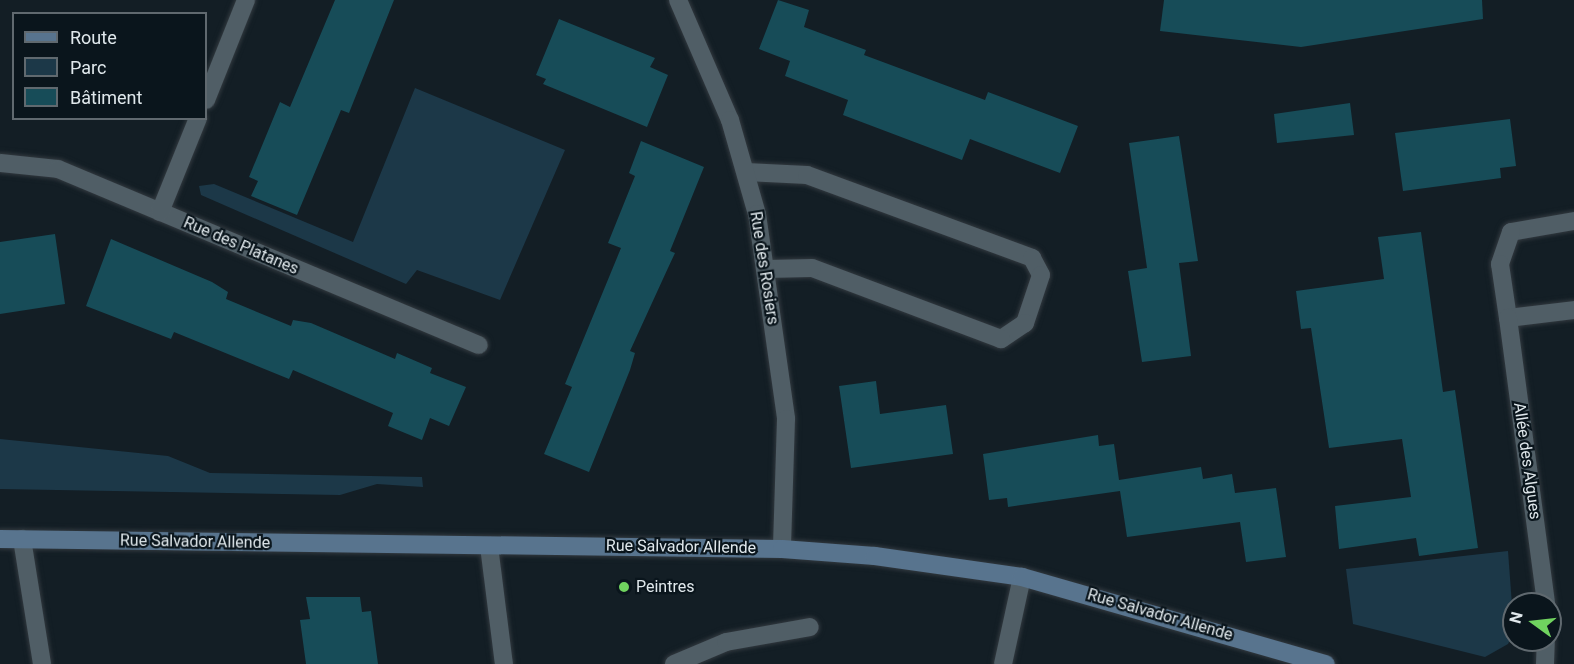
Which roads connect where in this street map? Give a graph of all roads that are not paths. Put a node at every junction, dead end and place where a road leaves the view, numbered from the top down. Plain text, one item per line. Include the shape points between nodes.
1 (246, 0) edge
2 (678, 0) edge
3 (207, 98) edge
4 (197, 120) edge
5 (0, 163) edge
6 (746, 172) junction
7 (160, 212) junction
8 (1574, 221) edge
9 (766, 270) junction
10 (1574, 310) edge
11 (1508, 318) junction
12 (479, 345) dead end
13 (0, 539) edge
14 (22, 539) junction
15 (489, 546) junction
16 (782, 549) junction
17 (1022, 577) junction
18 (1544, 592) edge
19 (810, 627) dead end
20 (42, 664) edge
21 (504, 664) edge
22 (674, 664) edge
23 (1003, 664) edge
24 (1326, 664) edge

1 - 3 street
2 - 6 street, Rue des Rosiers via 715,80
4 - 7 street
5 - 7 street, Rue des Platanes via 58,169
6 - 9 street, Rue des Rosiers
6 - 9 street via 807,175 1032,258 1041,275 1025,323 1001,339 812,268
7 - 12 street, Rue des Platanes
8 - 11 street, Allée des Algues via 1524,227 1506,238 1500,264
9 - 16 street, Rue des Rosiers via 787,428
10 - 11 street
11 - 18 street, Allée des Algues
13 - 14 street, Rue Salvador Allende
14 - 15 street, Rue Salvador Allende
14 - 20 street
15 - 16 street, Rue Salvador Allende
15 - 21 street
16 - 17 street, Rue Salvador Allende via 914,560
17 - 23 street
17 - 24 street, Rue Salvador Allende
19 - 22 street via 726,642

